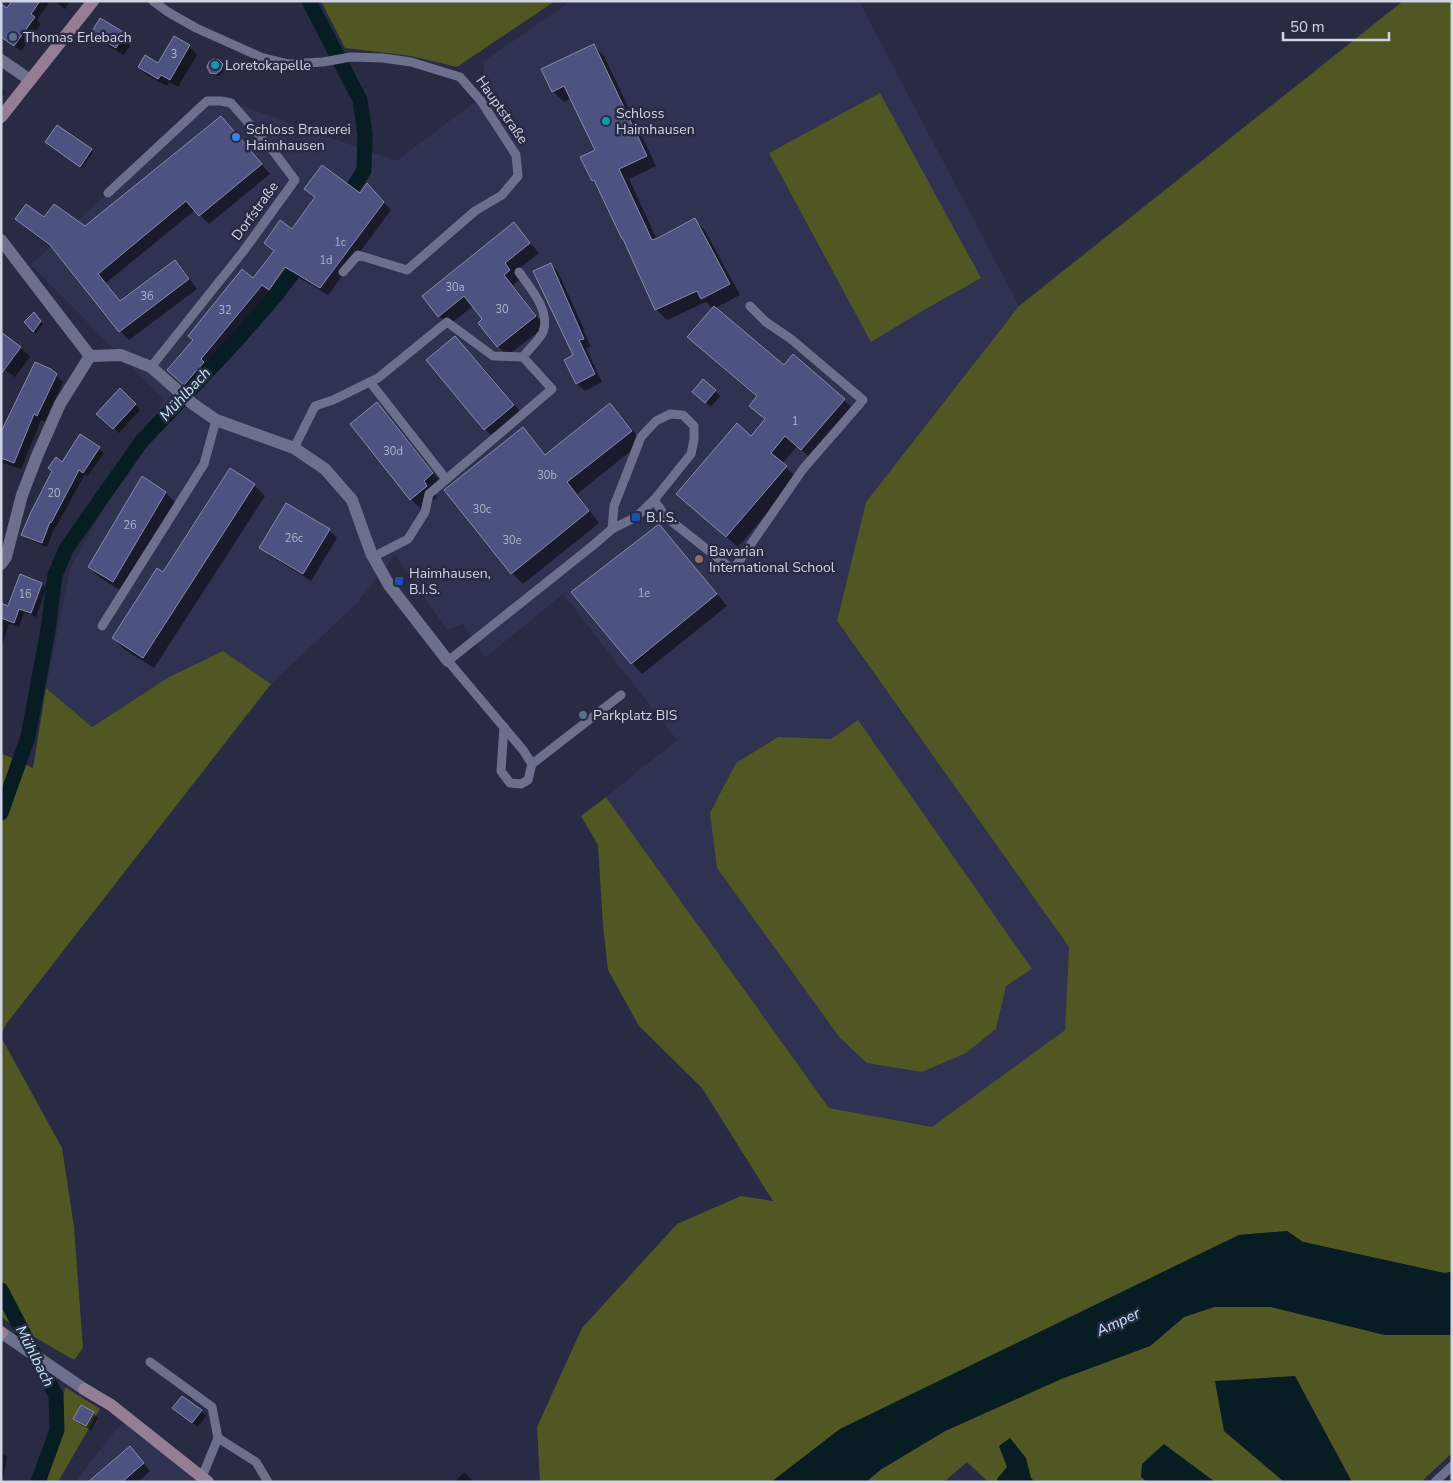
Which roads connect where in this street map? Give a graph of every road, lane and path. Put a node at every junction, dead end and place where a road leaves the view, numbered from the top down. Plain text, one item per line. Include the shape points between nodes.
1 (93, 1) edge
2 (153, 1) edge
3 (1, 60) edge
4 (30, 80) junction
5 (1, 117) edge
6 (108, 192) dead end
7 (1, 240) edge
8 (342, 272) dead end
9 (520, 272) dead end
10 (750, 306) dead end
11 (90, 356) junction
12 (523, 356) junction
13 (151, 367) junction
14 (370, 382) junction
15 (216, 420) junction
16 (294, 448) junction
17 (446, 479) junction
18 (654, 500) junction
19 (612, 529) junction
20 (373, 557) junction
21 (1, 564) edge
22 (102, 626) dead end
23 (448, 661) junction
24 (621, 695) dead end
25 (504, 727) junction
26 (532, 764) junction
27 (1, 1333) edge
28 (150, 1362) dead end
29 (218, 1438) junction
30 (1452, 1466) edge
31 (205, 1479) edge
32 (268, 1482) edge
33 (1435, 1482) edge

1 - 4 street
2 - 8 lane, Hauptstraße via 196,28 263,58 288,64 351,57 411,62 460,77 481,101 516,155 518,176 502,195 475,211 407,270 358,255
3 - 4 street
4 - 5 street
6 - 13 lane, Dorfstraße via 207,101 231,103 295,180 242,253
7 - 11 street
9 - 12 lane via 542,308 544,321 543,332
10 - 18 lane via 862,400 803,469 733,570 666,517
11 - 13 street via 121,355
11 - 21 street via 60,404 37,456 22,495 6,557
12 - 14 lane via 493,356 447,322
12 - 17 lane via 552,389
13 - 15 street
14 - 16 lane via 315,406
14 - 17 lane
15 - 16 street
15 - 22 lane via 204,464
16 - 20 street via 325,469 352,500
17 - 20 lane via 429,494 425,512 408,539
18 - 19 lane via 636,517
18 - 19 lane via 691,454 694,426 683,415 670,414 656,420 641,437 614,506
19 - 23 lane
20 - 23 street via 389,585
23 - 25 lane
24 - 26 lane
25 - 26 lane
25 - 26 lane via 501,771 510,783 521,784 528,780
27 - 31 street via 111,1405
28 - 29 lane via 212,1407
29 - 31 lane
29 - 32 lane via 256,1462
30 - 33 lane

